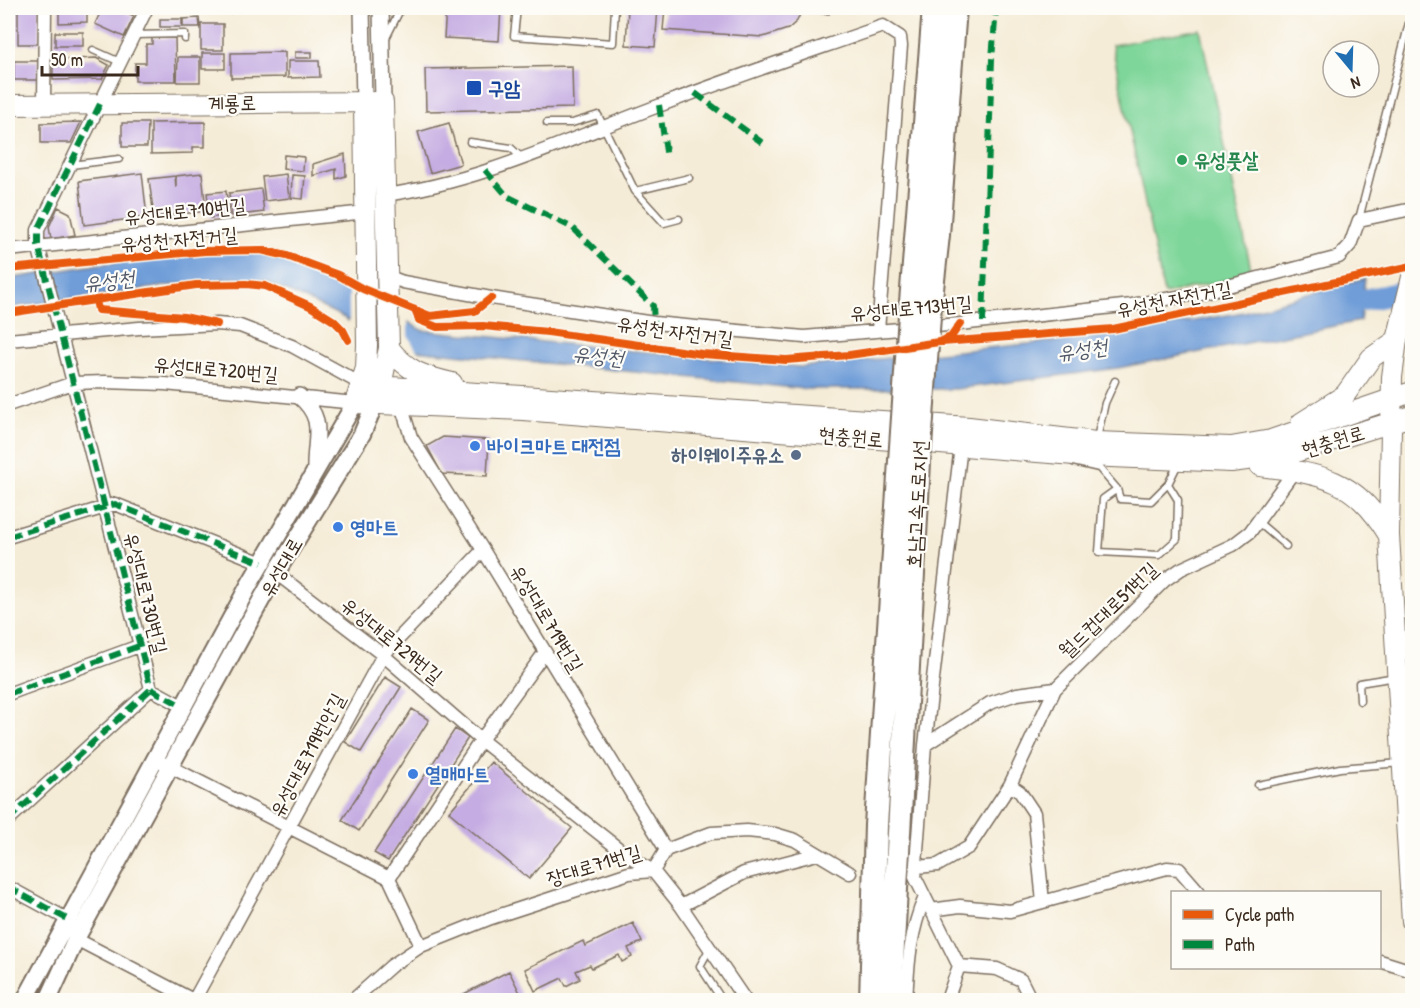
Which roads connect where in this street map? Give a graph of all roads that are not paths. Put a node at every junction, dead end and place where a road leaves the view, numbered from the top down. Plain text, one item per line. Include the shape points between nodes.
1 (45, 8) edge
2 (147, 8) edge
3 (362, 8) edge
4 (381, 8) edge
5 (401, 8) edge
6 (517, 8) edge
7 (615, 8) edge
8 (934, 8) edge
9 (955, 8) edge
10 (1413, 11) edge
11 (133, 35) junction
12 (185, 39) dead end
13 (381, 47) junction
14 (93, 50) dead end
15 (120, 62) junction
16 (373, 102) junction
17 (44, 104) junction
18 (100, 104) junction
19 (8, 105) edge
20 (547, 123) dead end
21 (604, 128) junction
22 (470, 142) dead end
23 (522, 158) junction
24 (119, 159) dead end
25 (70, 165) junction
26 (689, 178) dead end
27 (635, 191) junction
28 (385, 195) junction
29 (1413, 209) edge
30 (366, 212) junction
31 (680, 219) dead end
32 (1359, 220) junction
33 (38, 245) junction
34 (8, 250) edge
35 (1413, 277) edge
36 (387, 279) junction
37 (919, 315) junction
38 (878, 330) junction
39 (59, 335) junction
40 (8, 340) edge
41 (1397, 340) junction
42 (389, 348) junction
43 (1115, 381) dead end
44 (73, 383) junction
45 (1413, 392) edge
46 (369, 394) junction
47 (299, 396) junction
48 (524, 397) junction
49 (1391, 399) junction
50 (8, 405) edge
51 (401, 405) junction
52 (1413, 416) edge
53 (1390, 423) junction
54 (1270, 440) junction
55 (1096, 442) junction
56 (961, 446) junction
57 (1059, 454) junction
58 (910, 461) junction
59 (1180, 461) junction
60 (1231, 462) junction
61 (315, 470) junction
62 (1294, 470) junction
63 (1168, 484) junction
64 (1117, 489) junction
65 (104, 506) junction
66 (1257, 522) junction
67 (1389, 535) junction
68 (8, 537) edge
69 (1286, 546) dead end
70 (483, 550) junction
71 (262, 563) junction
72 (276, 573) junction
73 (139, 646) junction
74 (545, 652) junction
75 (383, 655) junction
76 (1397, 677) junction
77 (151, 689) junction
78 (1055, 689) junction
79 (8, 694) edge
80 (1360, 701) dead end
81 (182, 706) junction
82 (481, 740) junction
83 (925, 745) junction
84 (164, 763) junction
85 (1402, 763) junction
86 (1011, 785) junction
87 (1258, 785) dead end
88 (8, 820) edge
89 (290, 827) junction
90 (666, 850) junction
91 (817, 855) junction
92 (653, 870) junction
93 (850, 873) dead end
94 (913, 873) junction
95 (390, 879) junction
96 (8, 887) edge
97 (1198, 891) edge
98 (925, 897) junction
99 (1043, 902) junction
100 (681, 906) junction
101 (931, 910) junction
102 (67, 919) junction
103 (1413, 921) edge
104 (76, 939) junction
105 (421, 946) junction
106 (710, 947) junction
107 (1381, 961) edge
108 (959, 966) junction
109 (1413, 971) edge
110 (25, 1000) edge
111 (48, 1000) edge
112 (194, 1000) edge
113 (353, 1000) edge
114 (722, 1000) edge
115 (745, 1000) edge
116 (871, 1000) edge
117 (890, 1000) edge
118 (906, 1000) edge
119 (947, 1000) edge
120 (1031, 1000) edge

1 - 17 street
2 - 11 street
3 - 16 street, 유성대로
4 - 13 street, 유성대로
5 - 13 lane
6 - 7 lane via 514,36 613,43
8 - 37 highway, 호남고속도로지선
9 - 37 highway, 호남고속도로지선 via 938,235
10 - 32 lane
11 - 12 lane via 185,34
11 - 15 street
13 - 16 street, 유성대로
14 - 15 lane
15 - 18 street
16 - 18 main road, 계룡로
16 - 28 main road, 유성대로
16 - 30 main road, 유성대로
17 - 18 main road, 계룡로
17 - 19 main road, 계룡로
18 - 25 street
20 - 21 lane via 572,123 598,115
21 - 23 street
21 - 27 lane
21 - 38 street via 883,26 895,32 901,46
22 - 23 lane via 511,148
23 - 28 street via 425,188
24 - 25 lane
25 - 33 street via 38,230
26 - 27 lane
27 - 31 lane via 664,223
28 - 36 main road, 유성대로
29 - 32 street
30 - 33 street, 유성대로710번길
30 - 46 main road, 유성대로
32 - 38 street, 유성대로713번길 via 1350,245 1339,257 1202,293 1082,312
33 - 34 street, 유성대로710번길
33 - 39 street
35 - 41 main road
36 - 38 street, 유성대로713번길 via 654,323 804,337
36 - 42 main road, 유성대로
37 - 58 highway, 호남고속도로지선, bridge
39 - 40 street
39 - 44 street
39 - 46 street via 217,324 240,326 292,345
41 - 49 main road
41 - 54 main road via 1371,358 1346,395
42 - 46 main road, 유성대로
42 - 48 main road via 401,364 421,375
43 - 55 lane via 1105,403
44 - 47 street, 유성대로720번길 via 165,384
44 - 50 street, 유성대로720번길
44 - 65 street
45 - 49 main road, 현충원로
46 - 47 street, 유성대로720번길
46 - 48 main road
46 - 51 main road, 현충원로
46 - 61 main road, 유성대로
46 - 72 main road, 유성대로 via 362,434
47 - 61 street via 317,418
48 - 55 main road, 현충원로 via 969,427
49 - 53 main road
49 - 54 main road, 현충원로
51 - 56 main road, 현충원로 via 523,410
51 - 70 street, 유성대로719번길 via 411,437
52 - 53 main road, 현충원로
53 - 60 main road, 현충원로 via 1286,455
53 - 67 main road
54 - 55 main road, 현충원로 via 1231,447
56 - 57 main road, 현충원로
56 - 83 street
57 - 59 main road, 현충원로
57 - 64 lane via 1078,465 1099,468
58 - 116 highway, 호남고속도로지선 via 876,825
58 - 117 highway, 호남고속도로지선
59 - 60 main road, 현충원로
59 - 63 lane
60 - 62 main road
61 - 71 main road, 유성대로
62 - 66 street, 월드컵대로51번길
62 - 67 main road via 1351,490 1376,513
63 - 64 lane via 1150,501 1120,500
63 - 64 lane via 1178,500 1177,539 1159,555 1099,552 1103,500
65 - 68 street, 유성대로730번길
65 - 71 street, 유성대로730번길 via 115,504
65 - 73 street, 유성대로730번길
66 - 69 lane
66 - 78 street, 월드컵대로51번길 via 1233,545 1166,580
67 - 76 main road
70 - 74 street, 유성대로719번길
70 - 75 street, 유성대로719번안길
71 - 81 main road, 유성대로
72 - 75 street, 유성대로729번길
72 - 84 main road, 유성대로
73 - 77 street, 유성대로730번길
73 - 79 street
74 - 82 street
74 - 90 street, 유성대로719번길
75 - 82 street, 유성대로729번길
75 - 89 street, 유성대로719번안길
76 - 80 lane via 1359,683
76 - 85 main road
77 - 81 street
77 - 88 street
78 - 83 street via 1017,694 990,703
78 - 86 street, 월드컵대로51번길
81 - 84 main road, 유성대로
82 - 92 street, 유성대로729번길 via 624,854
82 - 95 street
83 - 94 street
84 - 89 street
84 - 102 main road, 유성대로
84 - 104 main road, 유성대로
85 - 87 lane via 1340,768
85 - 103 main road
86 - 94 street, 월드컵대로51번길 via 969,847 952,859
86 - 99 street via 1034,813
89 - 95 street
89 - 112 street, 유성대로719번안길
90 - 91 street, 장대로71번길 via 711,833 747,831 795,840
90 - 92 street, 장대로71번길
91 - 93 street, 장대로71번길
91 - 100 street via 744,873
92 - 100 street, 유성대로729번길
92 - 105 street, 장대로71번길 via 618,876
94 - 98 street
95 - 105 street
96 - 102 street
97 - 99 street via 1179,869 1167,868
98 - 101 street
98 - 118 street via 909,950
99 - 101 street via 1010,911 960,906
100 - 106 street, 유성대로729번길
101 - 108 street
102 - 104 street
102 - 110 main road, 유성대로
104 - 111 main road, 유성대로
104 - 112 street
105 - 113 street, 장대로71번길
106 - 114 lane via 700,966
106 - 115 street, 유성대로729번길
107 - 109 street
108 - 119 street
108 - 120 street via 997,969 1021,980

